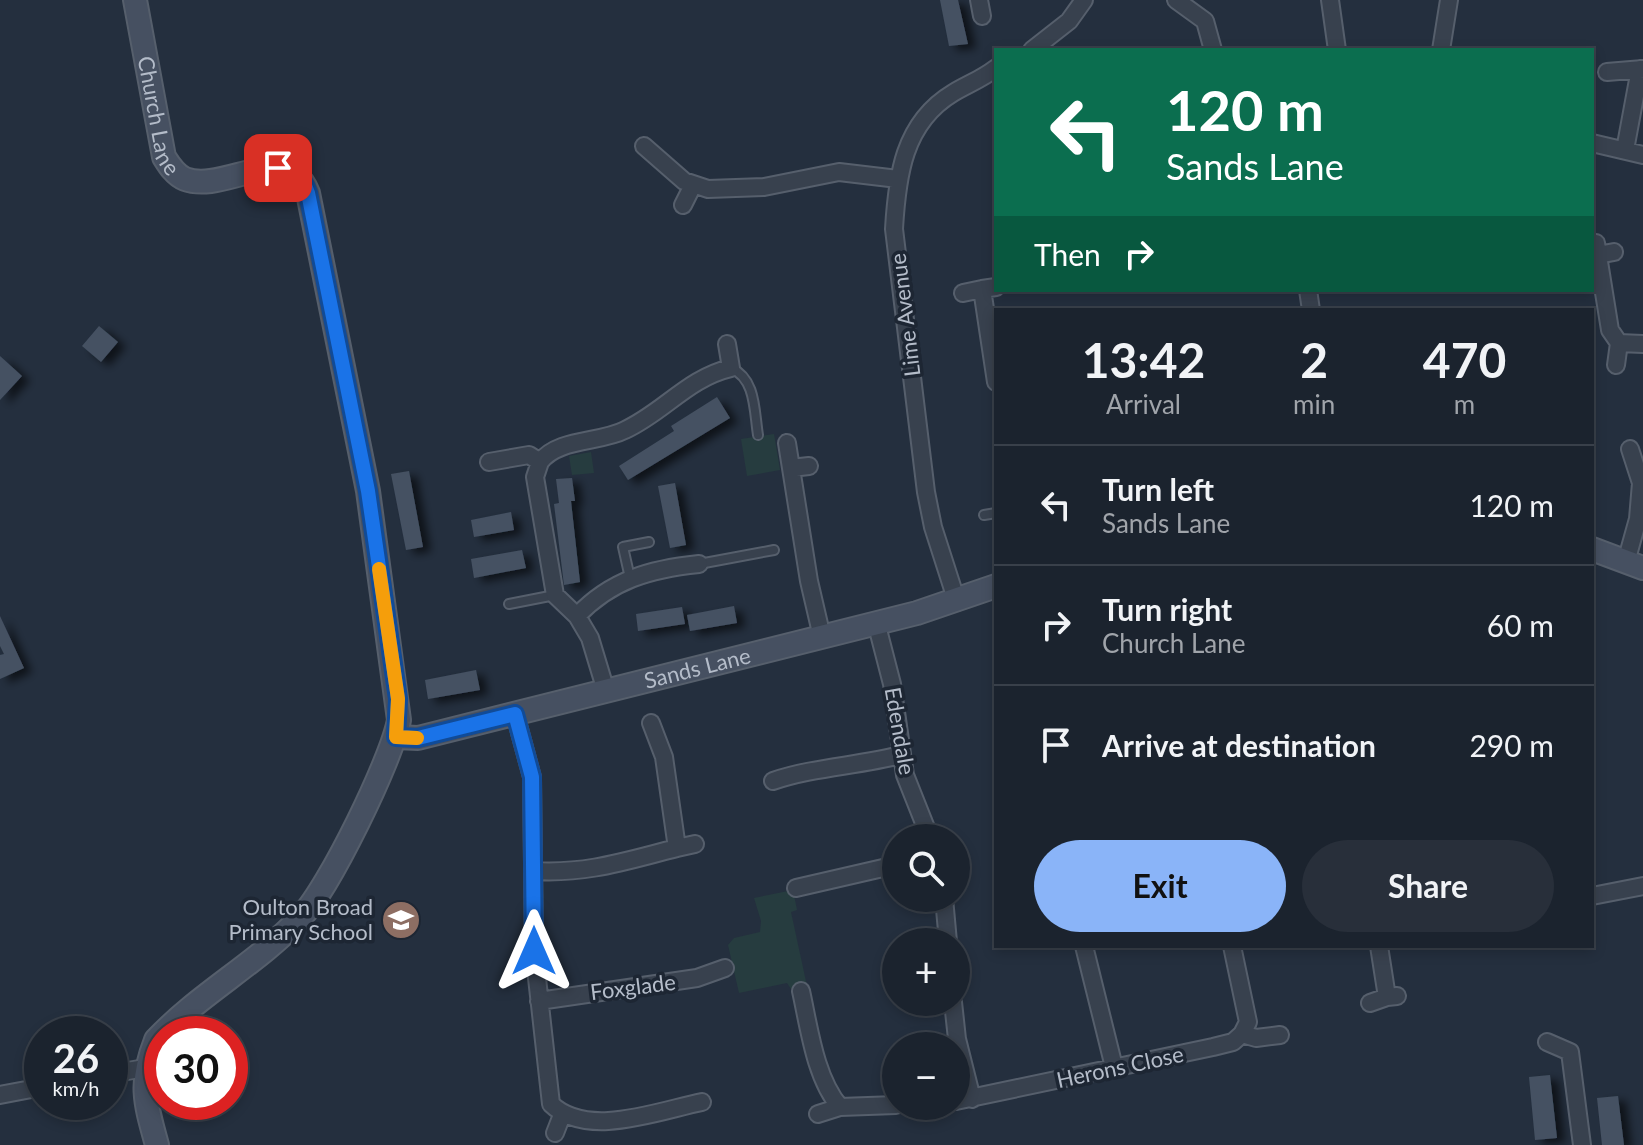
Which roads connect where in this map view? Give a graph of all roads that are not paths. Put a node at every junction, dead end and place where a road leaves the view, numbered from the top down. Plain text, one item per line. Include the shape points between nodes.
1 (135, 0) edge
2 (1084, 0) edge
3 (1176, 0) edge
4 (1330, 0) edge
5 (1449, 0) edge
6 (1035, 48) edge
7 (1212, 48) edge
8 (1337, 48) edge
9 (1441, 48) edge
10 (994, 69) edge
11 (1642, 69) edge
12 (1607, 72) dead end
13 (1594, 143) edge
14 (644, 146) dead end
15 (1625, 150) junction
16 (1643, 155) edge
17 (898, 179) junction
18 (693, 185) junction
19 (683, 205) dead end
20 (1603, 250) dead end
21 (989, 288) edge
22 (963, 293) dead end
23 (1619, 343) junction
24 (727, 344) dead end
25 (1643, 344) edge
26 (994, 355) edge
27 (1616, 365) dead end
28 (731, 368) junction
29 (758, 435) dead end
30 (787, 443) dead end
31 (1630, 449) dead end
32 (489, 462) dead end
33 (540, 462) junction
34 (809, 466) dead end
35 (791, 468) junction
36 (1642, 483) edge
37 (994, 513) edge
38 (984, 515) dead end
39 (649, 542) dead end
40 (774, 550) dead end
41 (1594, 550) edge
42 (699, 564) joint
43 (1634, 565) edge
44 (630, 578) junction
45 (994, 587) edge
46 (555, 595) junction
47 (957, 602) junction
48 (509, 604) dead end
49 (577, 616) junction
50 (876, 622) junction
51 (822, 637) junction
52 (606, 691) junction
53 (515, 714) junction
54 (651, 723) dead end
55 (396, 737) junction
56 (900, 755) junction
57 (773, 781) dead end
58 (925, 824) edge
59 (695, 844) dead end
60 (677, 848) junction
61 (882, 868) edge
62 (534, 871) junction
63 (1643, 886) edge
64 (796, 888) dead end
65 (1594, 896) edge
66 (1084, 948) edge
67 (1232, 948) edge
68 (1380, 948) edge
69 (725, 968) dead end
70 (801, 991) dead end
71 (539, 1001) junction
72 (1370, 1003) dead end
73 (181, 1016) edge
74 (1242, 1034) junction
75 (1280, 1035) dead end
76 (1547, 1042) dead end
77 (1114, 1067) junction
78 (24, 1090) edge
79 (0, 1095) edge
80 (970, 1099) edge
81 (702, 1102) dead end
82 (882, 1106) edge
83 (840, 1107) junction
84 (818, 1114) dead end
85 (562, 1115) junction
86 (150, 1120) edge
87 (555, 1133) dead end
88 (157, 1145) edge
89 (1582, 1145) edge

1 - 55 street, Church Lane via 164,157 173,171 200,181 292,170 308,193 368,491 398,699
2 - 6 street via 1069,21
3 - 7 street via 1205,21
4 - 8 street
5 - 9 street
10 - 17 street, Lime Avenue via 924,117 907,146
11 - 12 street
11 - 15 street
13 - 15 street
14 - 18 street
15 - 16 street
17 - 18 street via 839,172 726,190
17 - 47 street, Lime Avenue via 894,229 926,492
18 - 19 street
20 - 23 street via 1610,330
21 - 22 street
21 - 26 street
23 - 25 street
23 - 27 street
24 - 28 street
28 - 29 lane via 750,386
28 - 33 street via 699,378 626,430 557,448
30 - 35 street
31 - 36 street
32 - 33 street via 529,455
33 - 46 street via 535,477
34 - 35 street
35 - 51 street
36 - 43 street
37 - 38 lane
39 - 44 lane via 623,547
40 - 42 lane
41 - 43 street
42 - 44 street
44 - 49 street via 597,596
45 - 47 street, Sands Lane
46 - 48 lane
46 - 49 street
47 - 50 street, Sands Lane
49 - 52 street via 599,661
50 - 51 street, Sands Lane
50 - 56 street, Edendale via 892,684
51 - 52 street, Sands Lane
52 - 53 street, Sands Lane
53 - 55 street, Sands Lane via 418,738
53 - 62 street via 532,777
54 - 60 street via 664,757
55 - 73 street, Church Lane via 333,868 302,917
56 - 57 street via 804,770
56 - 58 street, Edendale
59 - 60 street
60 - 62 street via 608,868
61 - 64 street
62 - 71 street
63 - 65 street
66 - 77 street
67 - 74 street via 1248,1022
68 - 72 street via 1392,996
69 - 71 street, Foxglade via 697,978
70 - 83 street via 812,1039
71 - 85 street via 546,1088
74 - 75 street, Herons Close
74 - 77 street, Herons Close via 1233,1042
76 - 89 street via 1570,1052
77 - 80 street, Herons Close
78 - 79 street
81 - 85 street via 625,1117 581,1121
82 - 83 street
83 - 84 street
85 - 87 street
86 - 88 street

